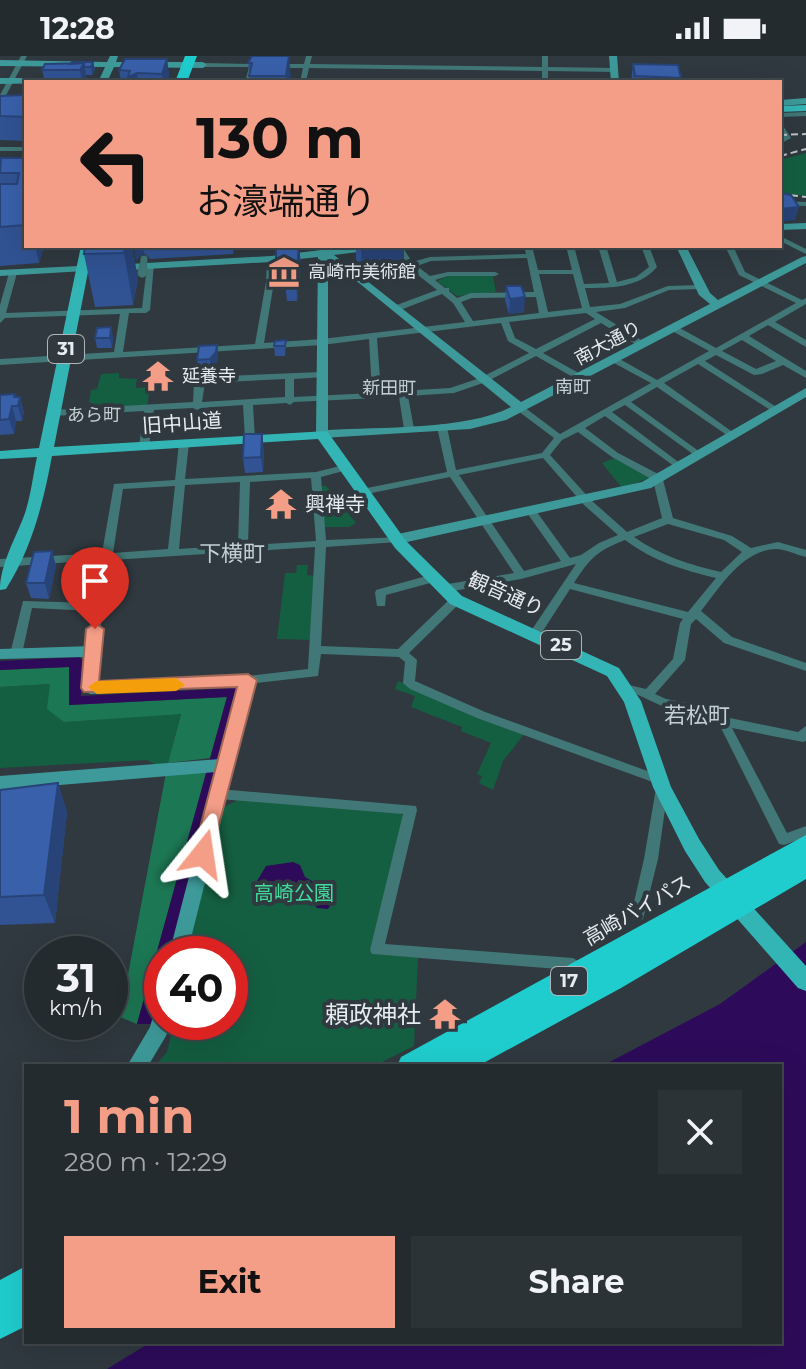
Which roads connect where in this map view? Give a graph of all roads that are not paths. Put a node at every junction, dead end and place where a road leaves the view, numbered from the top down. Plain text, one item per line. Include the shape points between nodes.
1 (256, 56) edge
2 (309, 56) edge
3 (372, 56) edge
4 (405, 56) edge
5 (440, 56) edge
6 (449, 56) edge
7 (492, 56) edge
8 (545, 56) edge
9 (613, 56) edge
10 (22, 60) edge
11 (113, 60) edge
12 (189, 60) edge
13 (205, 60) edge
14 (0, 63) edge
15 (253, 66) junction
16 (307, 66) junction
17 (370, 67) junction
18 (400, 67) junction
19 (445, 67) junction
20 (491, 68) junction
21 (545, 69) junction
22 (614, 70) junction
23 (104, 80) edge
24 (182, 80) edge
25 (197, 80) edge
26 (249, 80) edge
27 (304, 80) edge
28 (395, 80) edge
29 (545, 80) edge
30 (615, 80) edge
31 (0, 81) edge
32 (11, 81) junction
33 (24, 81) edge
34 (806, 101) edge
35 (5, 102) edge
36 (782, 103) edge
37 (806, 111) edge
38 (782, 112) edge
39 (0, 143) edge
40 (24, 146) edge
41 (24, 146) edge
42 (0, 149) edge
43 (782, 203) edge
44 (803, 204) edge
45 (805, 213) edge
46 (806, 226) edge
47 (782, 227) edge
48 (782, 239) edge
49 (87, 248) edge
50 (350, 248) edge
51 (399, 248) edge
52 (528, 248) edge
53 (571, 248) edge
54 (603, 248) edge
55 (646, 248) edge
56 (682, 248) edge
57 (730, 248) edge
58 (318, 250) edge
59 (806, 252) edge
60 (530, 256) junction
61 (492, 257) junction
62 (271, 259) junction
63 (806, 259) edge
64 (411, 265) junction
65 (146, 266) junction
66 (119, 267) edge
67 (103, 268) edge
68 (82, 269) junction
69 (534, 272) junction
70 (577, 272) junction
71 (0, 273) edge
72 (13, 273) junction
73 (495, 274) junction
74 (648, 274) junction
75 (430, 279) junction
76 (762, 283) junction
77 (614, 285) junction
78 (582, 286) junction
79 (700, 287) junction
80 (668, 288) junction
81 (446, 290) junction
82 (539, 294) junction
83 (500, 295) junction
84 (456, 301) junction
85 (804, 302) edge
86 (719, 306) junction
87 (397, 308) junction
88 (792, 308) junction
89 (587, 310) junction
90 (125, 311) junction
91 (73, 313) junction
92 (544, 315) junction
93 (806, 316) edge
94 (0, 318) edge
95 (504, 320) junction
96 (600, 320) junction
97 (769, 322) junction
98 (470, 324) junction
99 (675, 329) junction
100 (425, 330) junction
101 (373, 336) junction
102 (742, 336) junction
103 (322, 342) junction
104 (806, 344) edge
105 (259, 345) junction
106 (643, 345) junction
107 (716, 350) junction
108 (118, 353) junction
109 (537, 353) junction
110 (64, 358) junction
111 (615, 360) junction
112 (699, 361) junction
113 (783, 361) junction
114 (0, 362) edge
115 (321, 375) junction
116 (806, 375) edge
117 (289, 376) junction
118 (263, 377) junction
119 (581, 378) junction
120 (483, 380) junction
121 (657, 384) junction
122 (806, 392) edge
123 (403, 394) junction
124 (377, 395) junction
125 (320, 400) junction
126 (290, 402) junction
127 (626, 402) junction
128 (262, 403) junction
129 (248, 404) junction
130 (197, 407) junction
131 (521, 409) junction
132 (149, 410) junction
133 (775, 410) junction
134 (52, 413) junction
135 (607, 413) junction
136 (442, 427) junction
137 (579, 428) junction
138 (409, 429) junction
139 (322, 434) junction
140 (731, 435) junction
141 (559, 438) junction
142 (250, 439) junction
143 (184, 443) junction
144 (144, 446) junction
145 (44, 452) junction
146 (697, 454) junction
147 (0, 455) edge
148 (545, 455) junction
149 (678, 466) junction
150 (344, 468) junction
151 (452, 473) junction
152 (316, 475) junction
153 (658, 478) junction
154 (245, 479) junction
155 (179, 483) junction
156 (362, 492) junction
157 (583, 500) junction
158 (530, 510) junction
159 (486, 520) junction
160 (668, 520) junction
161 (628, 536) junction
162 (398, 539) junction
163 (321, 543) junction
164 (243, 548) junction
165 (173, 552) junction
166 (749, 552) junction
167 (806, 554) edge
168 (105, 557) junction
169 (585, 558) junction
170 (7, 563) edge
171 (568, 563) junction
172 (521, 575) junction
173 (723, 576) junction
174 (0, 585) edge
175 (569, 585) junction
176 (443, 589) junction
177 (381, 603) dead end
178 (98, 607) junction
179 (694, 615) junction
180 (535, 634) junction
181 (317, 650) junction
182 (92, 651) junction
183 (401, 653) junction
184 (8, 654) edge
185 (806, 667) edge
186 (248, 680) junction
187 (625, 688) junction
188 (648, 694) junction
189 (723, 721) junction
190 (806, 731) edge
191 (217, 766) junction
192 (0, 783) edge
193 (661, 783) junction
194 (219, 794) junction
195 (806, 831) edge
196 (806, 845) edge
197 (806, 867) edge
198 (738, 906) junction
199 (638, 915) dead end
200 (183, 936) edge
201 (585, 972) junction
202 (806, 981) edge
203 (153, 1040) edge
204 (138, 1064) edge
205 (415, 1064) edge
206 (455, 1064) edge
207 (24, 1268) edge
208 (0, 1280) edge
209 (24, 1283) edge
210 (0, 1297) edge
211 (24, 1309) edge
212 (0, 1323) edge

1 - 15 street
2 - 16 street
3 - 17 street
4 - 18 street
5 - 19 street
6 - 19 street
7 - 20 street
8 - 21 street
9 - 22 street
10 - 11 street
10 - 14 street
10 - 32 street
11 - 12 street
11 - 23 street
12 - 13 street
12 - 24 highway
13 - 15 street
13 - 25 highway
15 - 16 street
15 - 26 street
16 - 17 street
16 - 27 street
17 - 18 street
18 - 19 street
18 - 28 street
19 - 20 street
20 - 21 street
21 - 22 street
21 - 29 street
22 - 30 street
31 - 32 street
32 - 33 street
32 - 35 street
34 - 36 street
37 - 38 main road
39 - 40 street
41 - 42 street
43 - 44 street
44 - 45 street
46 - 47 street
48 - 59 street
49 - 68 main road, 31
50 - 58 street
51 - 64 street
52 - 60 street
53 - 70 street
54 - 77 street
55 - 74 street via 653,267
56 - 79 street
57 - 76 street via 742,273
58 - 62 street
58 - 87 street
58 - 103 street, 観音通り
60 - 61 street
60 - 69 street
61 - 64 street via 430,259
61 - 73 street
62 - 65 street
62 - 105 street
63 - 76 street, 南大通り
64 - 75 street
65 - 66 street
65 - 90 street via 146,310
67 - 68 street
68 - 72 street
68 - 91 main road, 31
69 - 70 street
69 - 82 street
70 - 78 street
71 - 72 street
72 - 94 street
73 - 75 street
73 - 83 street
74 - 77 street
74 - 80 street
75 - 81 street
76 - 85 street
76 - 86 street, 南大通り
77 - 78 street
78 - 89 street
79 - 80 street
79 - 86 street
80 - 89 street via 630,304
81 - 84 street
81 - 87 street
82 - 83 street
82 - 92 street
83 - 84 street
84 - 98 street
85 - 88 street
86 - 99 street, 南大通り
87 - 100 street
88 - 93 street
88 - 97 street
89 - 92 street
89 - 96 street
90 - 91 street
90 - 108 street
91 - 94 street
91 - 110 main road, 31
92 - 95 street
95 - 98 street
95 - 109 street via 511,339
96 - 106 street
96 - 109 street
97 - 102 street
97 - 104 street
98 - 100 street
99 - 106 street, 南大通り
99 - 107 street
100 - 101 street
100 - 120 street
101 - 103 street
101 - 124 street
102 - 107 street
102 - 113 street
103 - 105 street
103 - 115 street, 観音通り
105 - 108 street
106 - 111 street, 南大通り
107 - 112 street
107 - 113 street via 754,372
108 - 110 street
109 - 119 street
109 - 120 street
110 - 114 street
110 - 134 main road, 31
111 - 119 street, 南大通り
111 - 121 street
112 - 121 street
112 - 133 street
113 - 116 street
115 - 117 street
115 - 125 street, 観音通り
117 - 118 street
117 - 126 street
118 - 128 street
118 - 130 street via 203,380
119 - 131 street, 南大通り
120 - 123 street via 451,391
120 - 131 street
121 - 127 street
121 - 140 street
122 - 133 street
123 - 124 street
123 - 138 street
124 - 125 street
125 - 126 street
125 - 139 street, 観音通り
126 - 128 street
127 - 135 street
127 - 146 street
128 - 129 street
129 - 130 street
129 - 142 street
130 - 132 street
131 - 136 street, 南大通り via 487,422
131 - 141 street
132 - 134 street
132 - 144 street
133 - 140 street
134 - 145 main road, 31
135 - 137 street
135 - 149 street
136 - 138 street, 南大通り
136 - 151 street
137 - 141 street
137 - 153 street
138 - 139 street, 南大通り
139 - 142 main road, 旧中山道
139 - 150 main road, 観音通り / 25
140 - 146 street
141 - 148 street
142 - 143 main road, 旧中山道
143 - 144 main road, 旧中山道
143 - 155 street
144 - 145 main road, 旧中山道
145 - 147 main road, 旧中山道
145 - 170 main road via 34,508
146 - 149 street
148 - 151 street
148 - 157 street
149 - 153 street
150 - 152 street
150 - 156 main road, 観音通り / 25
151 - 156 street
151 - 159 street
152 - 154 street
152 - 163 street
153 - 157 street
153 - 160 street
154 - 155 street
154 - 164 street
155 - 165 street
155 - 168 street via 118,486
156 - 162 main road, 観音通り / 25
157 - 158 street
157 - 161 street
158 - 159 street
158 - 171 street
159 - 162 street
159 - 172 street
160 - 161 street
160 - 166 street via 728,538
161 - 169 street
161 - 173 street via 673,563
162 - 163 street
162 - 176 main road, 観音通り / 25
163 - 164 street
163 - 181 street
164 - 165 street
165 - 168 street
166 - 167 street via 778,545
166 - 173 street
168 - 170 street
168 - 178 street
169 - 171 street
169 - 175 street
170 - 174 main road
171 - 172 street
172 - 176 street
173 - 179 street
175 - 179 street
175 - 180 street
176 - 177 street via 380,593
176 - 180 main road, 観音通り / 25
176 - 183 street
178 - 182 street
178 - 184 street via 27,604
179 - 185 street via 728,640
179 - 188 street via 686,623 679,660
180 - 187 main road, 観音通り / 25 via 613,672
181 - 183 street
181 - 186 street via 314,673
182 - 184 street
182 - 186 street via 90,688
183 - 193 street via 411,660 409,683 414,686
186 - 191 street
187 - 188 street
187 - 193 main road, 観音通り / 25
188 - 189 street
189 - 190 street via 795,737
189 - 195 street via 784,840
191 - 192 street
191 - 194 street
193 - 198 main road, 観音通り / 25 via 692,845
193 - 199 street
194 - 200 street
194 - 201 street via 411,810 377,950 573,964
196 - 198 highway, 高崎バイパス / 17
197 - 198 highway, 高崎バイパス / 17
198 - 201 highway, 高崎バイパス / 17
198 - 202 main road, 観音通り
198 - 206 highway, 高崎バイパス / 17
201 - 205 highway, 高崎バイパス / 17
203 - 204 street
207 - 208 highway
209 - 210 highway
211 - 212 highway

